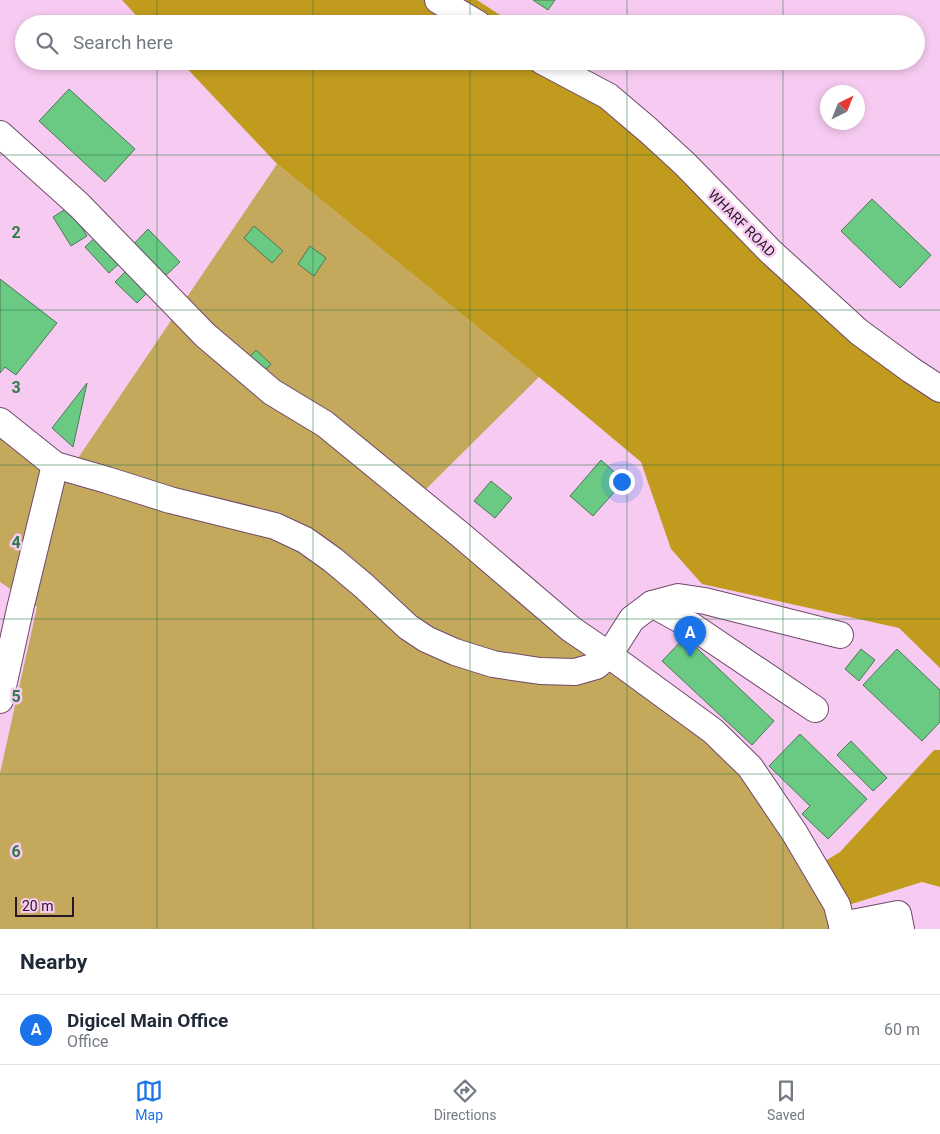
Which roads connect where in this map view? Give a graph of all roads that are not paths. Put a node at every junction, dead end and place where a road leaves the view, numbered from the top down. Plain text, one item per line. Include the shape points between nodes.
1 (438, 0) edge
2 (463, 15) edge
3 (559, 70) edge
4 (0, 134) edge
5 (940, 389) edge
6 (0, 421) edge
7 (55, 465) junction
8 (652, 604) junction
9 (10, 610) edge
10 (840, 635) dead end
11 (609, 655) junction
12 (0, 700) edge
13 (815, 709) dead end
14 (843, 927) edge
15 (901, 929) edge

1 - 2 street
3 - 5 street, WHARF ROAD via 608,96 685,164 771,252 858,332
4 - 11 street via 79,205 205,335 272,392 325,424 571,629
6 - 7 street
7 - 9 street
7 - 11 street via 170,500 275,526 305,540 333,560 414,631 455,652 493,664 575,672 596,666
8 - 10 street via 678,597 705,601
8 - 11 street via 632,619
8 - 13 street via 692,626
9 - 12 street
11 - 14 street via 713,731 750,767 794,832 837,905
14 - 15 street via 898,914

